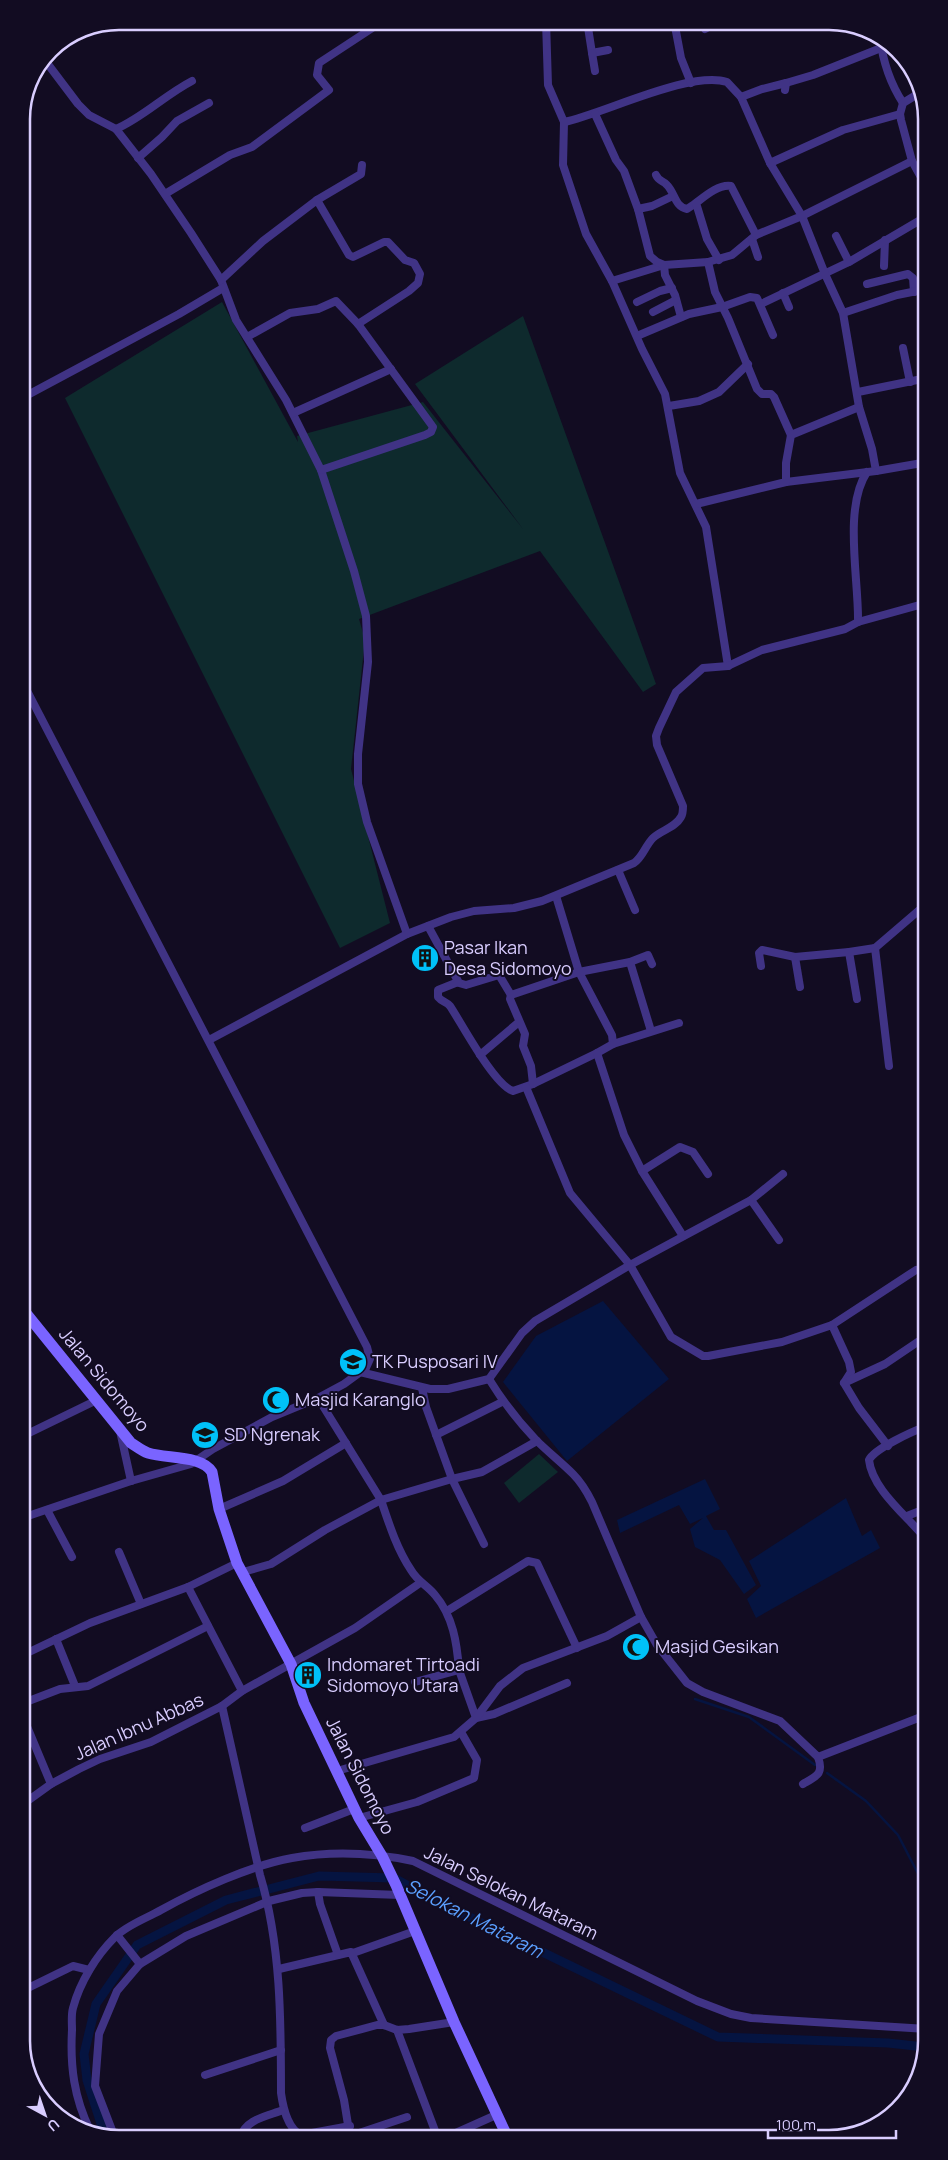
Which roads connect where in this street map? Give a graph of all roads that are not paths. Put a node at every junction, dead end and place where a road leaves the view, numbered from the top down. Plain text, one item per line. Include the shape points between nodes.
1 (370, 30) edge
2 (546, 30) edge
3 (588, 30) edge
4 (676, 30) edge
5 (881, 48) joint
6 (608, 50) dead end
7 (592, 52) junction
8 (49, 64) edge
9 (595, 71) dead end
10 (192, 80) dead end
11 (691, 83) junction
12 (915, 96) edge
13 (741, 97) junction
14 (209, 103) dead end
15 (903, 103) junction
16 (595, 114) junction
17 (900, 114) junction
18 (564, 122) junction
19 (116, 129) junction
20 (138, 158) junction
21 (912, 161) junction
22 (770, 163) junction
23 (362, 165) dead end
24 (918, 172) edge
25 (656, 176) dead end
26 (164, 194) junction
27 (674, 196) junction
28 (318, 200) junction
29 (696, 203) junction
30 (638, 209) junction
31 (802, 216) junction
32 (918, 221) edge
33 (836, 236) dead end
34 (754, 237) junction
35 (885, 240) junction
36 (758, 256) dead end
37 (720, 260) junction
38 (708, 262) junction
39 (849, 262) junction
40 (664, 265) junction
41 (884, 266) dead end
42 (825, 274) junction
43 (612, 281) junction
44 (222, 284) junction
45 (867, 284) dead end
46 (918, 291) edge
47 (683, 293) dead end
48 (783, 293) junction
49 (674, 295) junction
50 (637, 302) dead end
51 (761, 304) junction
52 (722, 307) junction
53 (789, 307) dead end
54 (652, 312) dead end
55 (843, 313) junction
56 (681, 317) junction
57 (358, 324) junction
58 (773, 334) dead end
59 (637, 336) junction
60 (247, 337) junction
61 (903, 348) dead end
62 (748, 364) junction
63 (391, 369) junction
64 (918, 380) edge
65 (910, 382) junction
66 (858, 392) junction
67 (30, 394) edge
68 (669, 406) junction
69 (858, 407) junction
70 (293, 413) junction
71 (790, 435) junction
72 (918, 464) edge
73 (321, 470) junction
74 (876, 471) junction
75 (866, 472) junction
76 (786, 482) junction
77 (696, 504) junction
78 (918, 605) edge
79 (858, 622) junction
80 (728, 666) junction
81 (30, 697) edge
82 (618, 870) junction
83 (556, 896) junction
84 (635, 910) dead end
85 (918, 911) edge
86 (428, 926) junction
87 (407, 934) junction
88 (875, 948) junction
89 (849, 952) junction
90 (795, 957) junction
91 (630, 962) junction
92 (652, 964) dead end
93 (760, 966) dead end
94 (579, 972) junction
95 (458, 982) junction
96 (800, 988) dead end
97 (511, 994) junction
98 (857, 999) dead end
99 (520, 1022) junction
100 (679, 1023) dead end
101 (651, 1031) junction
102 (208, 1040) junction
103 (613, 1044) junction
104 (597, 1053) junction
105 (480, 1055) junction
106 (889, 1066) dead end
107 (530, 1085) junction
108 (642, 1172) junction
109 (708, 1174) dead end
110 (784, 1174) dead end
111 (751, 1200) junction
112 (684, 1236) junction
113 (780, 1240) dead end
114 (630, 1265) junction
115 (916, 1270) dead end
116 (30, 1319) edge
117 (832, 1325) junction
118 (918, 1342) edge
119 (360, 1372) junction
120 (489, 1379) junction
121 (844, 1383) junction
122 (422, 1388) junction
123 (318, 1398) junction
124 (97, 1400) junction
125 (502, 1402) junction
126 (119, 1430) junction
127 (918, 1431) edge
128 (30, 1433) edge
129 (436, 1435) junction
130 (537, 1440) junction
131 (346, 1443) junction
132 (888, 1446) junction
133 (197, 1461) junction
134 (452, 1479) junction
135 (131, 1481) junction
136 (381, 1500) junction
137 (219, 1509) junction
138 (47, 1510) junction
139 (918, 1512) edge
140 (30, 1515) edge
141 (907, 1516) junction
142 (918, 1529) edge
143 (484, 1544) dead end
144 (119, 1552) dead end
145 (72, 1557) dead end
146 (240, 1568) junction
147 (420, 1583) junction
148 (188, 1588) junction
149 (140, 1604) junction
150 (447, 1611) junction
151 (641, 1617) junction
152 (208, 1626) junction
153 (56, 1639) junction
154 (577, 1648) junction
155 (30, 1652) edge
156 (291, 1664) junction
157 (459, 1670) junction
158 (415, 1682) dead end
159 (567, 1682) dead end
160 (75, 1686) junction
161 (242, 1691) junction
162 (30, 1700) edge
163 (222, 1706) junction
164 (476, 1718) junction
165 (918, 1719) edge
166 (461, 1732) junction
167 (30, 1734) edge
168 (818, 1757) junction
169 (337, 1771) junction
170 (51, 1784) junction
171 (804, 1784) dead end
172 (30, 1799) edge
173 (357, 1813) junction
174 (305, 1828) dead end
175 (382, 1856) junction
176 (260, 1871) junction
177 (398, 1890) junction
178 (318, 1892) junction
179 (269, 1901) junction
180 (415, 1931) junction
181 (118, 1937) junction
182 (353, 1953) junction
183 (338, 1956) junction
184 (140, 1964) junction
185 (279, 1968) junction
186 (89, 1970) junction
187 (30, 1987) edge
188 (454, 2022) junction
189 (384, 2025) junction
190 (918, 2028) edge
191 (397, 2030) junction
192 (281, 2050) junction
193 (205, 2075) dead end
194 (284, 2110) junction
195 (496, 2115) junction
196 (407, 2117) dead end
197 (86, 2124) edge
198 (350, 2126) junction
199 (113, 2130) edge
200 (244, 2130) edge
201 (295, 2130) edge
202 (328, 2130) edge
203 (350, 2130) edge
204 (368, 2130) edge
205 (435, 2130) edge
206 (462, 2130) edge
207 (504, 2130) edge

1 - 26 street via 319,64 317,75 325,93 252,147 230,155
2 - 18 street via 548,85
3 - 7 street
4 - 11 street via 681,58
5 - 13 street via 785,87 762,88
5 - 15 street via 892,87
6 - 7 street
7 - 9 street
8 - 19 street via 89,115
10 - 19 street
11 - 13 street via 723,81
11 - 16 street
12 - 15 street
13 - 22 street
14 - 20 street via 177,120
15 - 17 street
16 - 18 street
16 - 30 street via 624,171
17 - 21 street
17 - 22 street via 843,130
18 - 43 street via 564,165 586,234
19 - 20 street
20 - 26 street
21 - 24 street
21 - 31 street
22 - 31 street
23 - 28 street via 361,174
25 - 27 street via 657,180 667,184
26 - 44 street
27 - 29 street via 685,209
27 - 30 street
28 - 44 street via 263,241
28 - 57 street via 349,255 353,257 388,242 405,260 414,263 420,274 418,283 409,291
29 - 34 street via 729,184
29 - 37 street via 707,239
30 - 40 street via 650,256
31 - 34 street
31 - 42 street
32 - 35 street
33 - 39 street
34 - 36 street
34 - 37 street via 732,255
35 - 39 street
35 - 41 street
37 - 38 street
38 - 40 street
38 - 52 street
39 - 42 street
40 - 43 street
40 - 49 street
42 - 48 street
42 - 55 street
43 - 59 street
44 - 60 street via 236,320
44 - 67 street via 180,314
45 - 46 street via 908,274
46 - 55 street
47 - 49 street
48 - 51 street
48 - 53 street
49 - 50 street via 660,291
49 - 54 street
49 - 56 street
51 - 52 street via 757,298 750,297
51 - 58 street
52 - 56 street
52 - 62 street
55 - 66 street via 847,348
56 - 59 street
57 - 60 street via 334,301 318,308 290,313
57 - 63 street
59 - 68 street
60 - 70 street
61 - 65 street
62 - 68 street via 714,395
62 - 71 street via 757,389 774,397
63 - 70 street
63 - 73 street via 433,427 431,432
64 - 65 street
65 - 66 street
66 - 69 street
68 - 77 street via 680,473
69 - 71 street
69 - 74 street
70 - 73 street
71 - 76 street
72 - 74 street
73 - 87 street via 366,616 368,662 358,784 367,822
74 - 75 street
75 - 76 street
75 - 79 street via 857,489 855,510
76 - 77 street
77 - 80 street via 709,538
78 - 79 street
79 - 80 street via 845,629 762,650
80 - 82 street via 703,668 676,692 656,736 657,746 683,806 682,816 676,824 654,836 638,860
81 - 102 street
82 - 83 street
82 - 84 street
83 - 86 street via 514,908 474,911
83 - 94 street
85 - 88 street
86 - 87 street
86 - 95 street
87 - 102 street
88 - 89 street
88 - 106 street
89 - 90 street
89 - 98 street
90 - 93 street via 762,950 759,953
90 - 96 street
91 - 92 street via 648,955
91 - 94 street
91 - 101 street
94 - 97 street
94 - 103 street via 612,1035
95 - 97 street via 466,984 499,975
95 - 105 street via 438,990 437,995 450,1006
97 - 99 street
99 - 105 street
99 - 107 street via 525,1034 523,1046 531,1066
100 - 101 street
101 - 103 street
102 - 119 street via 367,1347 370,1358 366,1368
103 - 104 street
104 - 107 street
104 - 108 street via 624,1135
105 - 107 street via 509,1089 513,1091
107 - 114 street via 570,1193
108 - 109 street via 680,1147 693,1152
108 - 112 street
110 - 111 street
111 - 112 street
111 - 113 street
112 - 114 street
114 - 117 street via 671,1337 703,1356 782,1342
114 - 120 street via 528,1326
115 - 117 street
116 - 124 main road, Jalan Sidomoyo
117 - 121 street via 849,1362 851,1372
118 - 121 street via 884,1364
119 - 122 street
119 - 123 street
120 - 122 street via 448,1390
120 - 125 street
121 - 132 street
122 - 129 street
123 - 131 street
123 - 133 street via 272,1418
124 - 126 main road, Jalan Sidomoyo
124 - 128 street
125 - 129 street
125 - 130 street
126 - 133 main road, Jalan Sidomoyo via 130,1443 147,1453
126 - 135 street
127 - 132 street
129 - 134 street
130 - 134 street via 482,1472
130 - 151 street via 584,1487
131 - 136 street
131 - 137 street via 283,1481
132 - 141 street via 871,1456 869,1465 883,1493
133 - 135 street
133 - 137 main road, Jalan Sidomoyo via 212,1472
134 - 136 street
134 - 143 street
135 - 138 street
136 - 146 street via 324,1530 271,1564
136 - 147 street via 401,1554
137 - 146 main road, Jalan Sidomoyo
138 - 140 street
138 - 145 street
139 - 141 street
141 - 142 street
144 - 149 street
146 - 148 street
146 - 156 main road, Jalan Sidomoyo
147 - 150 street via 435,1594
147 - 156 street, Jalan Ibnu Abbas via 355,1628
148 - 149 street
148 - 152 street
149 - 153 street
150 - 154 street via 512,1570 533,1561
150 - 157 street via 457,1643
151 - 154 street
151 - 168 street via 657,1645 687,1683 708,1695 780,1721
152 - 160 street via 88,1686
152 - 161 street
153 - 155 street
153 - 160 street
154 - 164 street via 512,1675
156 - 161 street, Jalan Ibnu Abbas
156 - 169 main road, Jalan Sidomoyo via 304,1703
157 - 158 street
157 - 164 street
159 - 164 street via 494,1714
160 - 162 street
161 - 163 street, Jalan Ibnu Abbas
163 - 170 street, Jalan Ibnu Abbas via 176,1731 100,1759
163 - 176 street
164 - 166 street
165 - 168 street
166 - 169 street via 445,1740
166 - 173 street via 477,1760 474,1778 418,1802
167 - 170 street
168 - 171 street via 821,1771
169 - 173 main road, Jalan Sidomoyo
170 - 172 street, Jalan Ibnu Abbas
173 - 174 street
173 - 175 main road, Jalan Sidomoyo
175 - 176 street, Jalan Selokan Mataram via 321,1855 290,1859
175 - 177 main road, Jalan Sidomoyo
175 - 190 street, Jalan Selokan Mataram via 413,1861 722,2012 774,2020
176 - 179 street
176 - 181 street, Jalan Selokan Mataram via 210,1886
177 - 178 street
177 - 180 main road, Jalan Sidomoyo
178 - 179 street
178 - 183 street
179 - 184 street via 186,1936
179 - 185 street
180 - 182 street
180 - 188 main road, Jalan Sidomoyo
181 - 184 street
181 - 186 street, Jalan Selokan Mataram
182 - 183 street
182 - 189 street
183 - 185 street
184 - 199 street via 117,1991 99,2034 95,2086
185 - 192 street
186 - 187 street via 73,1966
186 - 197 street, Jalan Selokan Mataram via 72,2009 70,2062
188 - 191 street
188 - 195 main road, Jalan Sidomoyo
189 - 191 street
189 - 198 street via 336,2036 329,2044
191 - 205 street
192 - 193 street
192 - 194 street
194 - 200 street via 257,2120
194 - 201 street
195 - 206 street
195 - 207 main road, Jalan Sidomoyo
196 - 204 street
198 - 202 street
198 - 203 street

